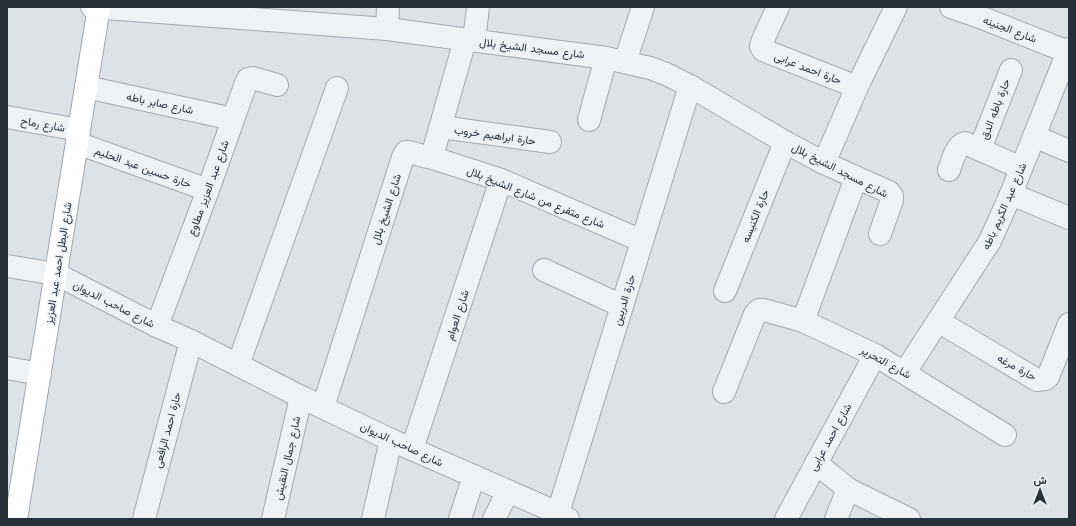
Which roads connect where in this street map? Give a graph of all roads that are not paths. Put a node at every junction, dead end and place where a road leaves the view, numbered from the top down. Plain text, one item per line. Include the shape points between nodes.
1 (92, 7) edge
2 (99, 7) edge
3 (388, 7) edge
4 (478, 7) edge
5 (643, 7) edge
6 (778, 7) edge
7 (896, 7) edge
8 (951, 7) edge
9 (387, 29) junction
10 (469, 41) junction
11 (1067, 56) edge
12 (615, 60) junction
13 (1011, 70) dead end
14 (277, 85) dead end
15 (690, 86) junction
16 (86, 87) junction
17 (857, 87) junction
18 (337, 88) dead end
19 (7, 117) edge
20 (233, 119) junction
21 (589, 120) dead end
22 (441, 127) junction
23 (78, 136) junction
24 (1034, 136) junction
25 (550, 142) dead end
26 (785, 142) junction
27 (980, 149) junction
28 (1069, 151) edge
29 (430, 157) junction
30 (824, 163) junction
31 (1022, 168) junction
32 (949, 170) dead end
33 (856, 178) junction
34 (501, 180) junction
35 (208, 190) junction
36 (1011, 194) junction
37 (1069, 218) edge
38 (880, 234) dead end
39 (642, 241) junction
40 (7, 266) edge
41 (544, 270) dead end
42 (56, 274) junction
43 (725, 290) dead end
44 (622, 306) junction
45 (803, 320) junction
46 (938, 321) junction
47 (1069, 324) edge
48 (157, 326) junction
49 (190, 341) junction
50 (875, 354) junction
51 (238, 365) junction
52 (7, 368) edge
53 (905, 372) junction
54 (40, 374) junction
55 (724, 392) dead end
56 (302, 397) junction
57 (323, 407) junction
58 (1005, 435) dead end
59 (391, 440) junction
60 (412, 449) junction
61 (816, 463) junction
62 (474, 476) junction
63 (848, 489) junction
64 (508, 491) junction
65 (563, 516) edge
66 (19, 518) edge
67 (144, 519) edge
68 (273, 519) edge
69 (373, 519) edge
70 (460, 519) edge
71 (494, 519) edge
72 (786, 519) edge
73 (836, 519) edge
74 (909, 519) edge

1 - 2 street, شارع مسجد الشيخ بلال
2 - 9 street, شارع مسجد الشيخ بلال
2 - 16 main road, شارع البطل احمد عبد العزيز
3 - 9 street
4 - 10 street
5 - 12 street
6 - 17 street, حارة احمد عرابى via 761,46 763,50
7 - 17 street
8 - 11 street, شارع الجنينه via 984,18
9 - 10 street, شارع مسجد الشيخ بلال
10 - 12 street, شارع مسجد الشيخ بلال
10 - 22 street
11 - 24 street, شارع عبد الكريم باطه
12 - 15 street, شارع مسجد الشيخ بلال via 650,68
12 - 21 street
13 - 27 street, حارة باطه الدق
14 - 20 street, شارع عبد العزيز مطاوع via 248,79
15 - 26 street, شارع مسجد الشيخ بلال
15 - 39 street, حارة الدربين
16 - 20 street, شارع صابر باطه
16 - 23 main road, شارع البطل احمد عبد العزيز
17 - 30 street
18 - 51 street
19 - 23 street, شارع رماح
20 - 35 street, شارع عبد العزيز مطاوع
22 - 25 street, حارة ابراهيم خروب
22 - 29 street
23 - 35 street, حارة حسين عبد الحليم
23 - 42 main road, شارع البطل احمد عبد العزيز
24 - 28 street
24 - 31 street, شارع عبد الكريم باطه
26 - 30 street, شارع مسجد الشيخ بلال
26 - 43 street, حارة الكنيسه
27 - 31 street
27 - 32 street via 962,143
29 - 34 street, شارع متفرع من شارع الشيخ بلال
29 - 57 street, شارع الشيخ بلال via 409,152 404,154
30 - 33 street, شارع مسجد الشيخ بلال
31 - 36 street, شارع عبد الكريم باطه
33 - 38 street, شارع مسجد الشيخ بلال via 889,192 892,196
33 - 45 street
34 - 39 street, شارع متفرع من شارع الشيخ بلال
34 - 60 street, شارع العوام
35 - 48 street, شارع عبد العزيز مطاوع
36 - 37 street
36 - 46 street, شارع عبد الكريم باطه via 990,241
39 - 44 street, حارة الدربين
40 - 42 street, شارع صاحب الديوان
41 - 44 street
42 - 48 street, شارع صاحب الديوان
42 - 54 main road, شارع البطل احمد عبد العزيز
44 - 65 street, حارة الدربين
45 - 50 street, شارع التحرير
45 - 55 street, شارع التحرير via 759,310
46 - 47 street, حارة مرغه via 1041,380 1048,377
46 - 53 street, شارع عبد الكريم باطه
48 - 49 street, شارع صاحب الديوان
49 - 51 street, شارع صاحب الديوان
49 - 67 street, حارة احمد الرافعى
50 - 53 street, شارع التحرير
50 - 61 street, شارع احمد عرابى
51 - 56 street, شارع صاحب الديوان
52 - 54 street
53 - 58 street, شارع التحرير
54 - 66 main road, شارع البطل احمد عبد العزيز
56 - 57 street, شارع صاحب الديوان
56 - 68 street, شارع جمال النقيش
57 - 59 street, شارع صاحب الديوان
59 - 60 street, شارع صاحب الديوان
59 - 69 street
60 - 62 street, شارع صاحب الديوان
61 - 63 street
61 - 72 street, شارع احمد عرابى
62 - 64 street, شارع صاحب الديوان
62 - 70 street
63 - 73 street
63 - 74 street
64 - 65 street, شارع صاحب الديوان
64 - 71 street

